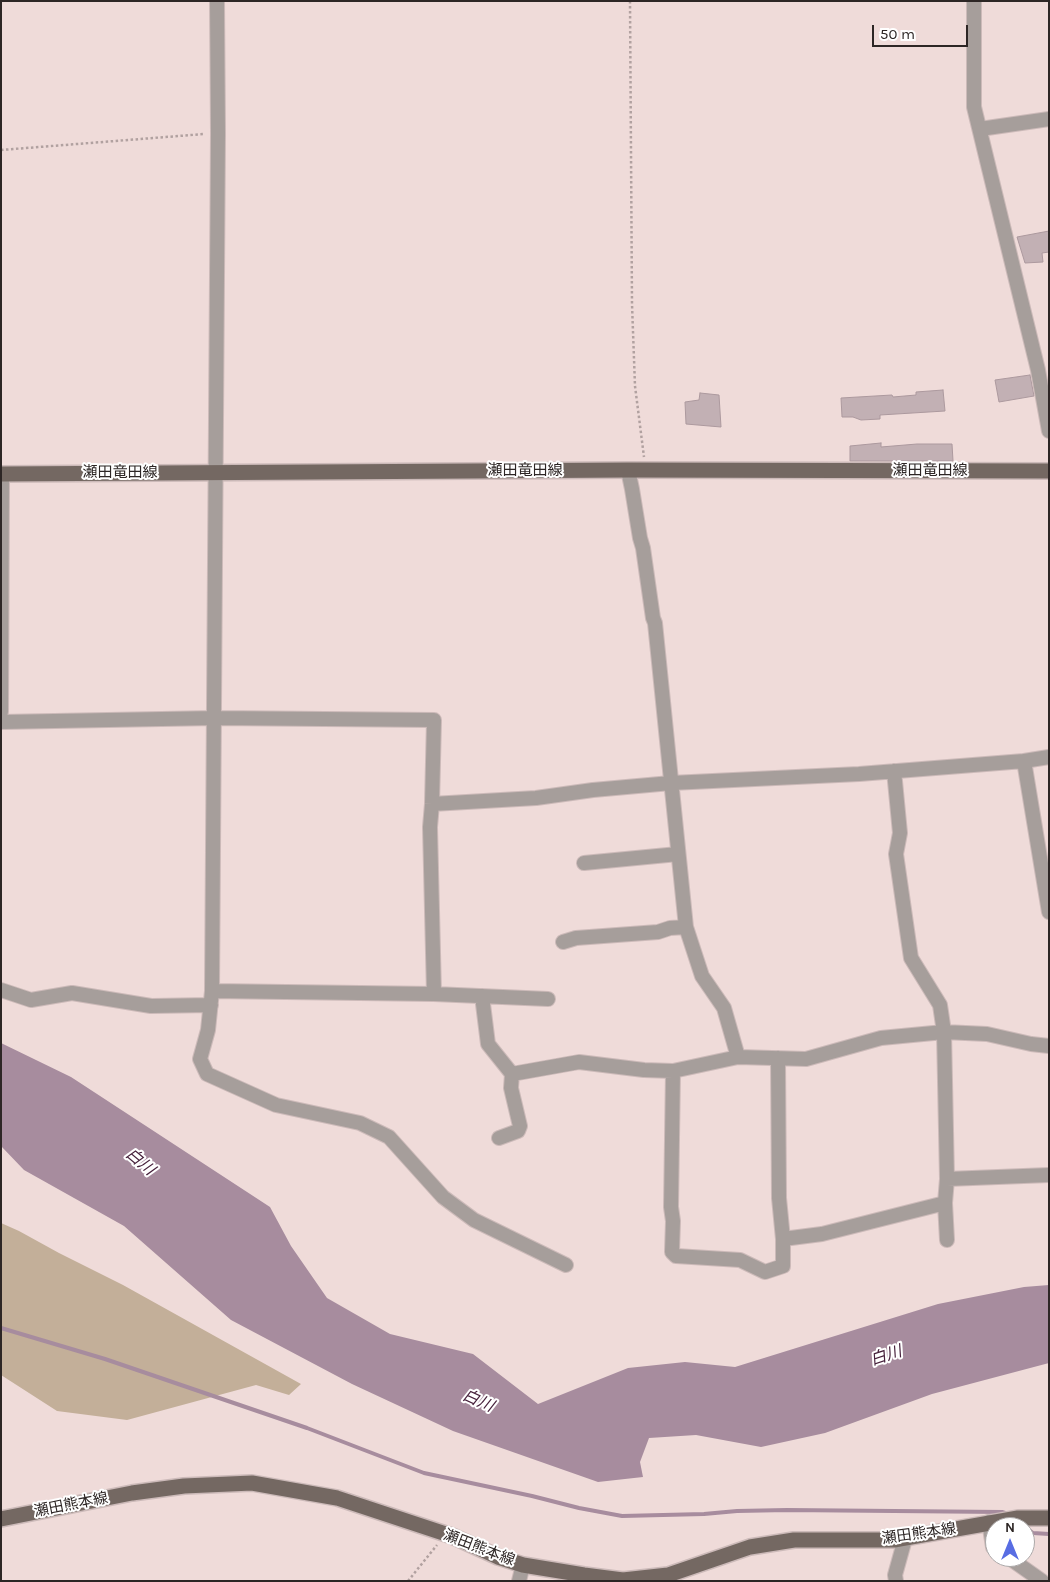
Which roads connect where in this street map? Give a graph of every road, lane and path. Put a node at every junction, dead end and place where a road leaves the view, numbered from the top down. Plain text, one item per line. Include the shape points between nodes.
1 (217, 1) edge
2 (630, 1) edge
3 (974, 1) edge
4 (1049, 120) edge
5 (980, 129) junction
6 (218, 133) junction
7 (1, 150) edge
8 (1049, 431) edge
9 (628, 470) junction
10 (645, 471) junction
11 (1049, 471) edge
12 (215, 472) junction
13 (2, 474) edge
14 (2, 558) edge
15 (2, 688) edge
16 (1, 712) edge
17 (215, 718) junction
18 (1, 722) edge
19 (1049, 757) edge
20 (1024, 761) junction
21 (894, 771) junction
22 (671, 783) junction
23 (432, 804) junction
24 (678, 854) junction
25 (584, 864) dead end
26 (1049, 912) edge
27 (686, 928) junction
28 (563, 942) dead end
29 (1, 990) edge
30 (212, 991) junction
31 (434, 994) junction
32 (482, 996) junction
33 (548, 999) dead end
34 (211, 1006) junction
35 (944, 1032) junction
36 (1049, 1046) edge
37 (738, 1057) junction
38 (778, 1058) junction
39 (673, 1072) junction
40 (512, 1074) junction
41 (499, 1138) dead end
42 (1049, 1176) edge
43 (947, 1179) junction
44 (946, 1203) junction
45 (783, 1239) junction
46 (947, 1240) dead end
47 (566, 1265) dead end
48 (1035, 1518) edge
49 (1049, 1518) edge
50 (1, 1519) edge
51 (985, 1523) edge
52 (445, 1534) junction
53 (905, 1539) junction
54 (524, 1565) junction
55 (1022, 1567) edge
56 (408, 1581) edge
57 (519, 1581) edge
58 (896, 1581) edge
59 (1042, 1581) edge

1 - 6 street
2 - 10 path via 632,314 635,386
3 - 5 street via 974,107
4 - 5 street
5 - 8 street via 1038,370
6 - 7 path
6 - 12 street
9 - 10 main road, 瀬田竜田線
9 - 12 main road, 瀬田竜田線
9 - 22 street via 656,623
10 - 11 main road, 瀬田竜田線
12 - 13 main road, 瀬田竜田線
12 - 17 street
13 - 14 street
14 - 15 street
15 - 16 street
17 - 18 street
17 - 23 street via 434,720
17 - 30 street
19 - 20 street
20 - 21 street
20 - 26 street
21 - 22 street
21 - 35 street via 900,833 896,854 911,958 940,1005
22 - 23 street via 536,798
22 - 24 street
23 - 31 street
24 - 25 street
24 - 27 street
27 - 28 street via 576,938
27 - 37 street via 702,976 724,1008
29 - 34 street via 31,1000 72,993 152,1006
30 - 31 street
30 - 34 street
31 - 32 street
32 - 33 street
32 - 40 street via 488,1044
34 - 47 street via 200,1059 207,1074 276,1105 360,1123 389,1137 443,1197 474,1220
35 - 36 street via 987,1034
35 - 38 street via 881,1038 806,1059
35 - 43 street
37 - 38 street
37 - 39 street
38 - 45 street via 779,1198
39 - 40 street via 579,1062
39 - 45 street via 672,1252 676,1256 740,1260 765,1272 783,1266
40 - 41 street via 511,1088 520,1126 518,1131
42 - 43 street
43 - 44 street
44 - 45 street via 822,1234
44 - 46 street
48 - 49 main road, 瀬田熊本線
50 - 52 main road, 瀬田熊本線 via 132,1493 252,1482 337,1498
51 - 53 main road, 瀬田熊本線
52 - 54 main road, 瀬田熊本線
52 - 56 path
53 - 54 main road, 瀬田熊本線 via 794,1540 750,1547 668,1575 623,1580
53 - 58 street
54 - 57 street
55 - 59 street

